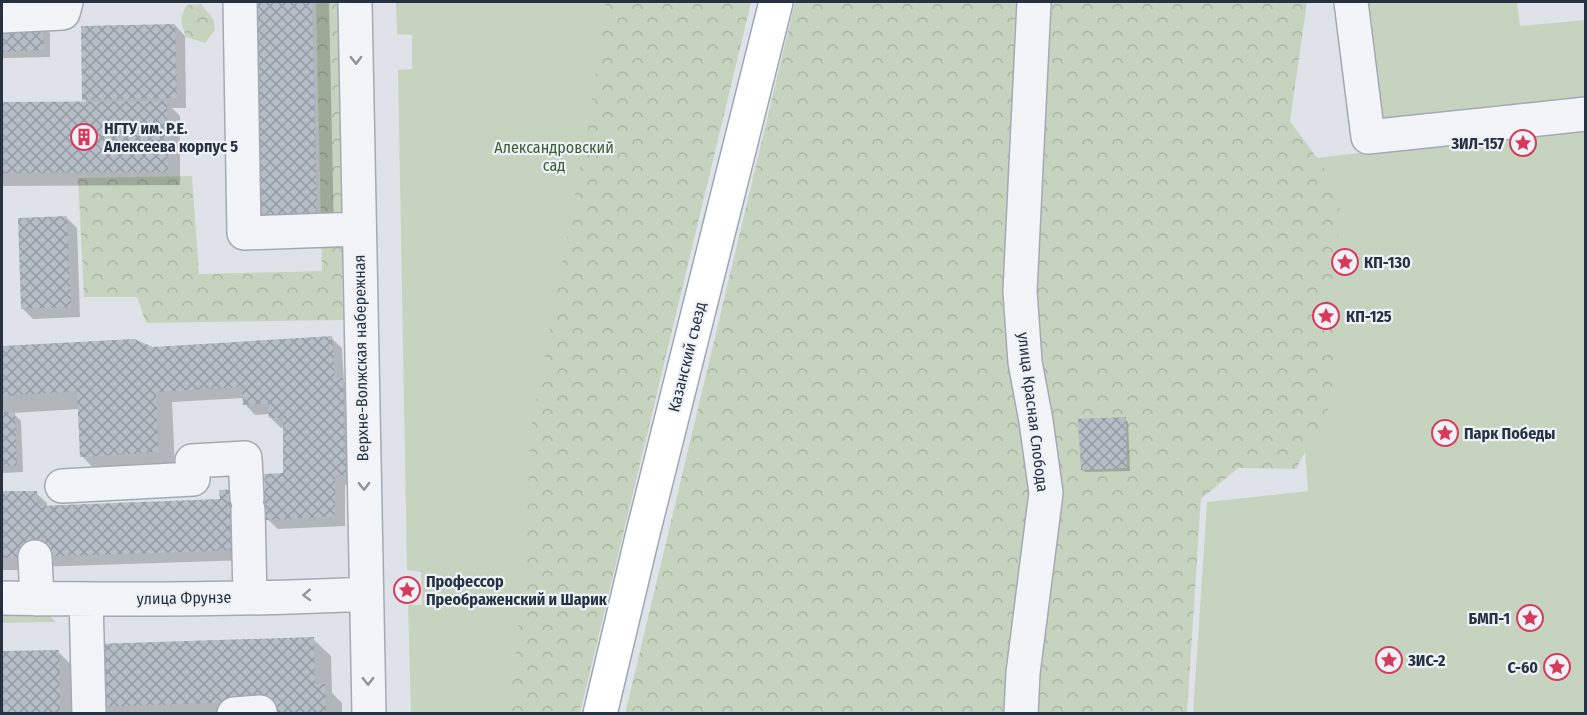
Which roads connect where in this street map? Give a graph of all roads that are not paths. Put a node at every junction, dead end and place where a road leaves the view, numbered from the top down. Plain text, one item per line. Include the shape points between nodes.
1 (66, 2) edge
2 (240, 2) edge
3 (354, 2) edge
4 (776, 2) edge
5 (1034, 2) edge
6 (1351, 2) edge
7 (2, 16) edge
8 (1586, 114) edge
9 (359, 229) junction
10 (62, 486) dead end
11 (35, 557) dead end
12 (366, 594) junction
13 (250, 597) junction
14 (2, 598) edge
15 (37, 599) junction
16 (86, 599) junction
17 (89, 714) edge
18 (234, 714) edge
19 (260, 714) edge
20 (369, 714) edge
21 (600, 714) edge
22 (1021, 714) edge

1 - 7 street via 63,13
2 - 9 street via 244,233
3 -> 9 street, Верхне-Волжская набережная
4 - 21 main road, Казанский съезд
5 - 22 street, улица Красная Слобода via 1020,291 1025,362 1046,493
6 - 8 street via 1368,136
9 -> 12 street, Верхне-Волжская набережная
10 - 13 street via 193,479 192,460 245,458
11 - 15 street
12 -> 13 street, улица Фрунзе
12 -> 20 street, Верхне-Волжская набережная
13 - 16 street, улица Фрунзе
14 - 15 street, улица Фрунзе
15 - 16 street, улица Фрунзе
16 - 17 street
18 - 19 street

